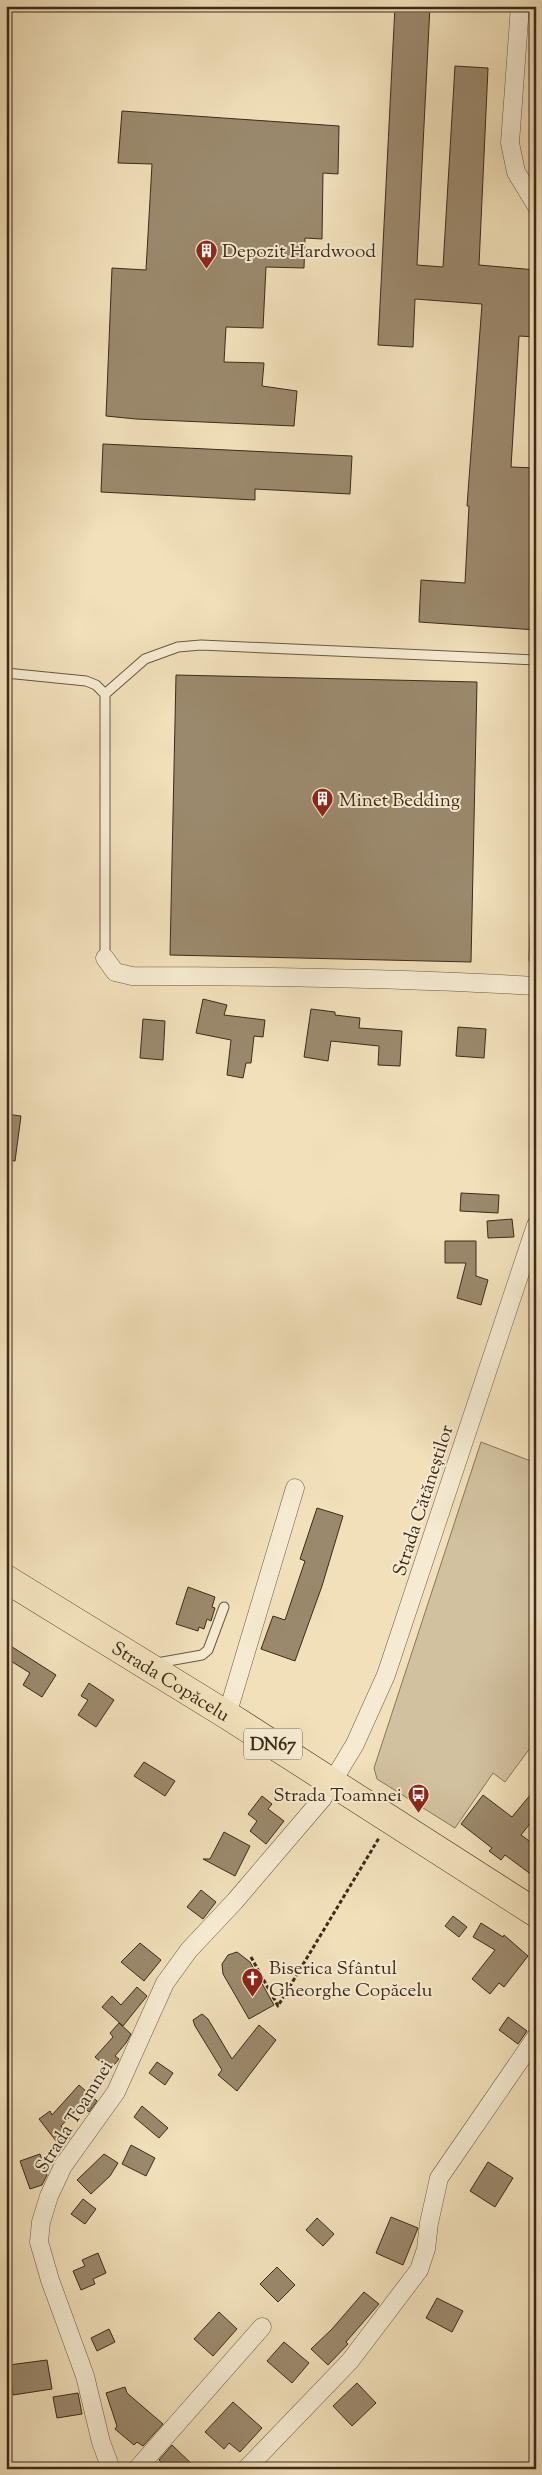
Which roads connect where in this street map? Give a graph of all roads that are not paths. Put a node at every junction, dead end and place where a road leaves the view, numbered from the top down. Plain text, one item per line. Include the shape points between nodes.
1 (520, 6) edge
2 (536, 206) edge
3 (536, 660) edge
4 (6, 673) edge
5 (105, 694) junction
6 (536, 910) edge
7 (105, 958) joint
8 (534, 959) dead end
9 (536, 986) edge
10 (536, 1226) edge
11 (295, 1488) dead end
12 (6, 1579) edge
13 (224, 1607) dead end
14 (144, 1664) junction
15 (227, 1715) junction
16 (332, 1782) junction
17 (536, 1913) edge
18 (536, 2037) edge
19 (262, 2327) dead end
20 (111, 2469) edge
21 (137, 2469) edge
22 (246, 2469) edge

1 - 2 street via 510,143 516,172
3 - 5 lane via 201,644 178,647 145,659
4 - 5 lane via 86,681
5 - 7 lane
6 - 8 lane
7 - 9 street via 115,972 132,976 291,976
10 - 16 street, Strada Cătăneștilor via 386,1675 355,1744
11 - 15 street
12 - 14 main road, Strada Copăcelu / DN67
13 - 14 lane via 208,1650 202,1655 168,1663
14 - 15 main road, Strada Copăcelu / DN67
15 - 16 main road, Strada Copăcelu / DN67
16 - 17 main road, Strada Copăcelu / DN67
16 - 20 street, Strada Toamnei via 322,1799 189,1950 165,1983 116,2092 63,2166 41,2222 39,2242 85,2376
18 - 22 street via 439,2178 419,2270 350,2361
19 - 21 street

